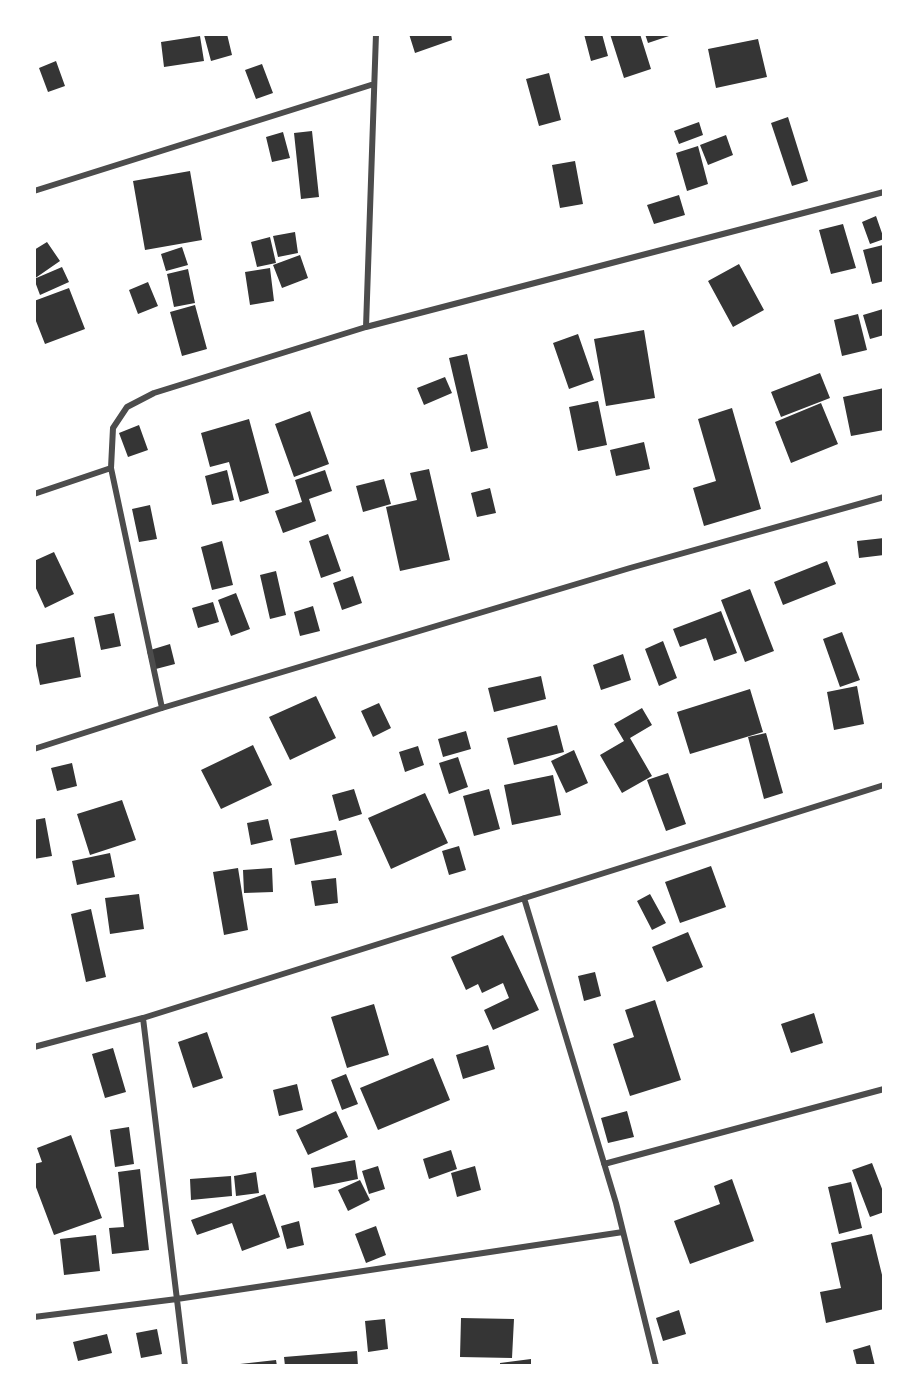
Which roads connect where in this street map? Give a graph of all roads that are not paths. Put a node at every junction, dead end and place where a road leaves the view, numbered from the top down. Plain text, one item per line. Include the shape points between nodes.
1 (376, 34) edge
2 (374, 84) junction
3 (34, 191) edge
4 (884, 192) edge
5 (366, 327) junction
6 (111, 468) junction
7 (34, 494) edge
8 (884, 497) edge
9 (162, 708) junction
10 (34, 749) edge
11 (884, 785) edge
12 (524, 898) junction
13 (143, 1018) junction
14 (34, 1047) edge
15 (884, 1089) edge
16 (604, 1164) junction
17 (623, 1232) junction
18 (177, 1299) junction
19 (34, 1317) edge
20 (185, 1365) edge
21 (656, 1365) edge

1 - 2 street
2 - 3 street
2 - 5 street
4 - 5 street
5 - 6 street via 154,393 127,407 113,428
6 - 7 street
6 - 9 street
8 - 9 street via 630,568
9 - 10 street
11 - 12 street
12 - 13 street
12 - 16 street
13 - 14 street
13 - 18 street
15 - 16 street
16 - 17 street
17 - 18 street
17 - 21 street
18 - 19 street
18 - 20 street

